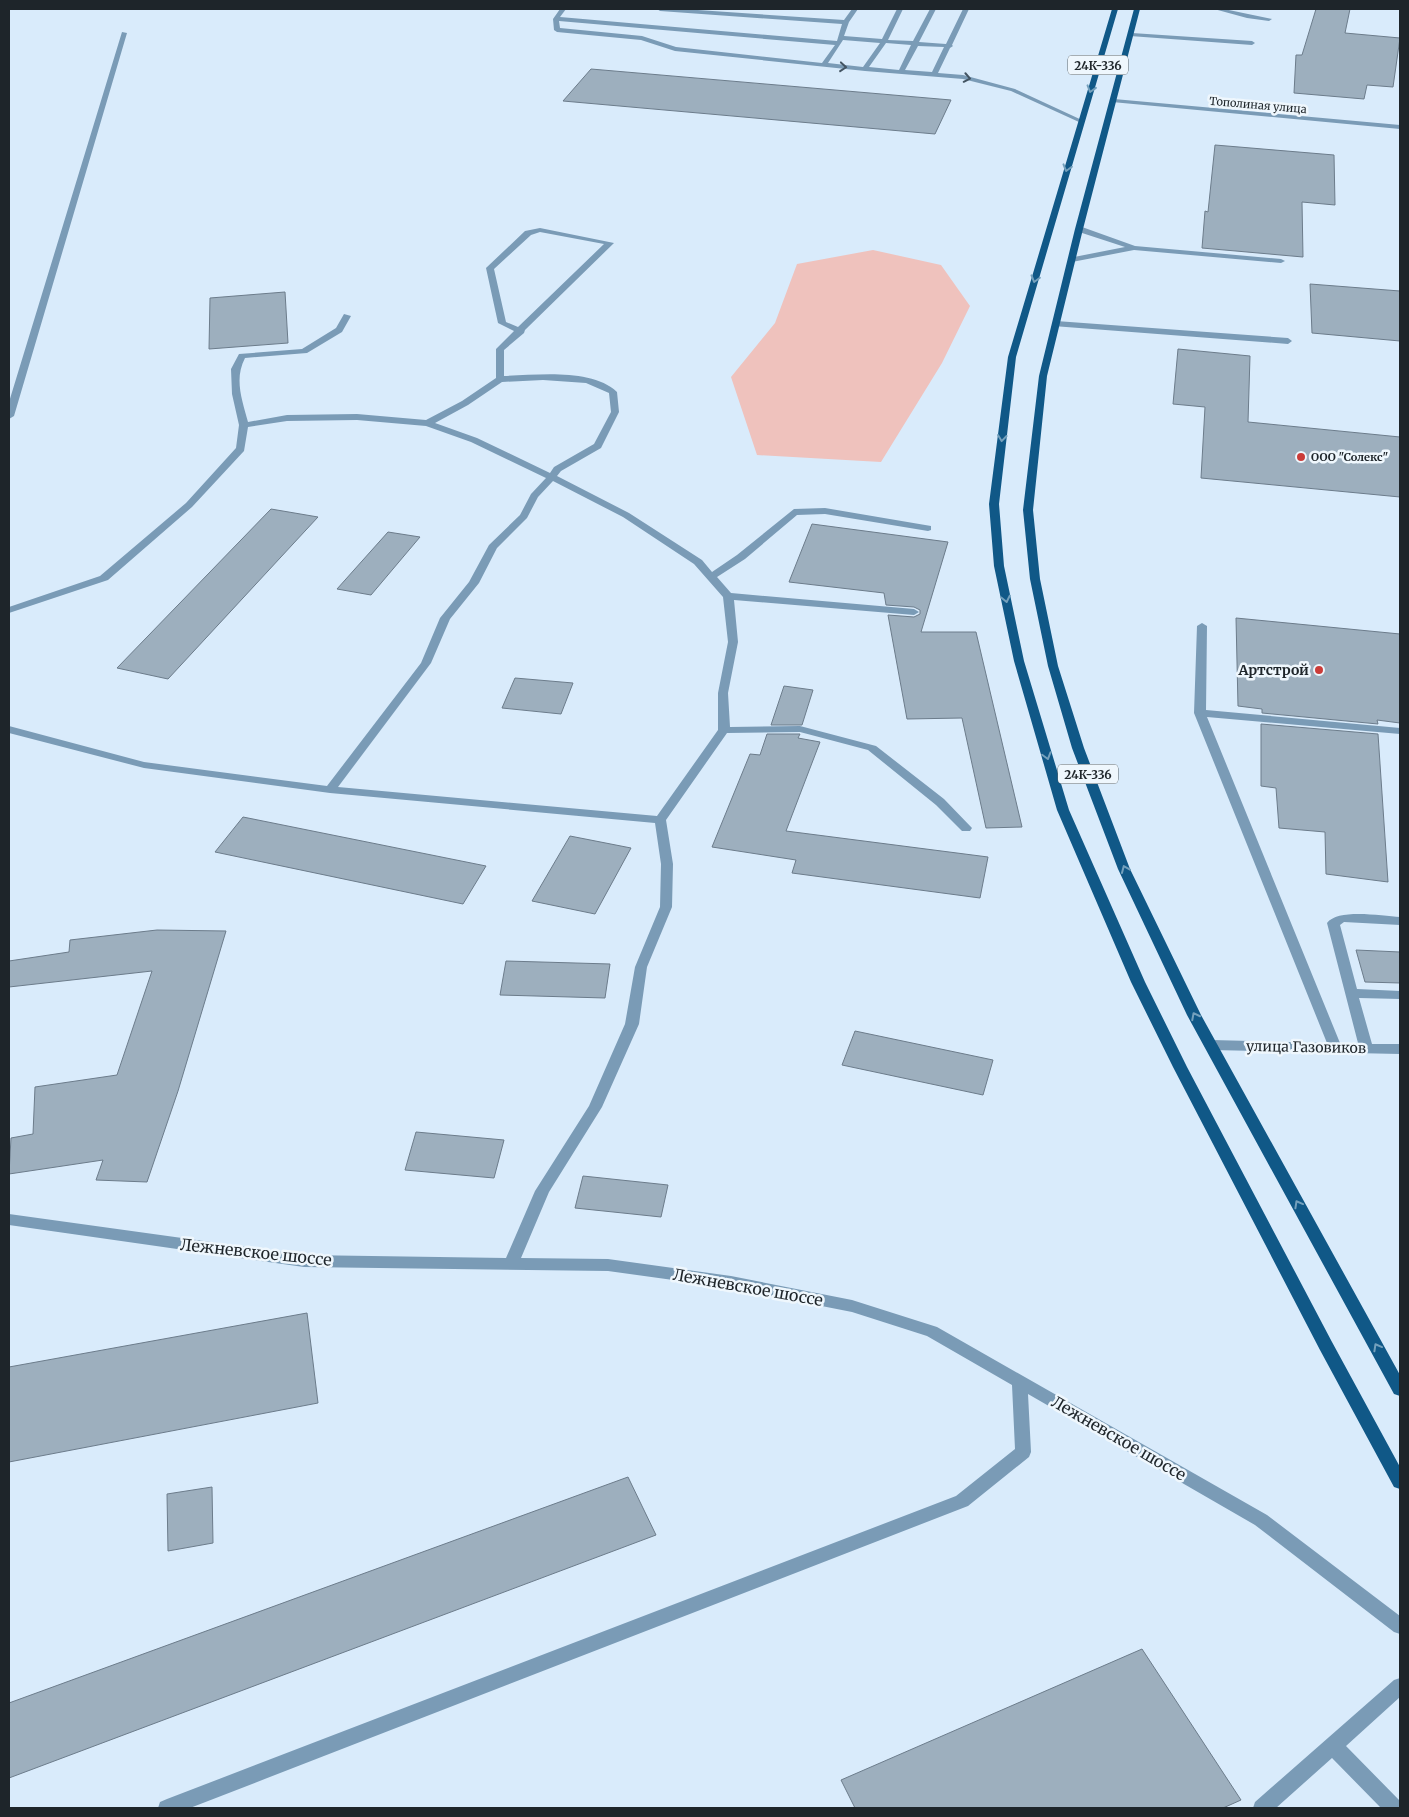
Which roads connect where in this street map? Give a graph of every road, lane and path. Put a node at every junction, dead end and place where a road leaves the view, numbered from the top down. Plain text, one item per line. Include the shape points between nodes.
1 (563, 9) edge
2 (660, 9) edge
3 (855, 9) edge
4 (900, 9) edge
5 (933, 9) edge
6 (966, 9) edge
7 (1115, 9) edge
8 (1137, 9) edge
9 (1217, 9) edge
10 (556, 19) junction
11 (1269, 19) dead end
12 (846, 22) junction
13 (124, 33) dead end
14 (1132, 35) junction
15 (840, 40) junction
16 (884, 41) junction
17 (917, 43) junction
18 (1252, 44) dead end
19 (950, 46) junction
20 (824, 65) junction
21 (865, 69) junction
22 (901, 72) junction
23 (936, 73) dead end
24 (1114, 101) junction
25 (1081, 121) junction
26 (1400, 127) edge
27 (1079, 229) junction
28 (1134, 248) junction
29 (1072, 260) junction
30 (1281, 261) dead end
31 (347, 316) dead end
32 (1056, 324) junction
33 (521, 331) junction
34 (1288, 341) dead end
35 (500, 379) junction
36 (9, 416) edge
37 (427, 423) junction
38 (244, 425) junction
39 (552, 477) junction
40 (928, 528) dead end
41 (711, 577) junction
42 (728, 596) junction
43 (9, 610) edge
44 (914, 612) dead end
45 (1202, 626) dead end
46 (1200, 712) junction
47 (9, 729) edge
48 (724, 730) junction
49 (1400, 731) edge
50 (330, 790) junction
51 (660, 820) junction
52 (966, 828) dead end
53 (1400, 921) edge
54 (1352, 993) junction
55 (1400, 996) edge
56 (1211, 1046) junction
57 (1335, 1047) junction
58 (1366, 1048) junction
59 (1400, 1049) edge
60 (9, 1220) edge
61 (511, 1264) junction
62 (1020, 1382) junction
63 (1400, 1389) edge
64 (1400, 1482) edge
65 (1400, 1626) edge
66 (1400, 1686) edge
67 (1333, 1746) junction
68 (167, 1808) edge
69 (1262, 1808) edge
70 (1394, 1808) edge

1 - 10 street
2 - 12 street
3 - 12 street
4 - 16 street
5 - 17 street
6 - 19 street
7 -> 25 main road, 24К-336
8 - 14 main road, 24К-336
9 - 11 street
10 - 15 street
10 - 20 street via 557,30 642,38 675,48
12 - 15 street
13 - 36 street
14 - 18 street
14 - 24 main road, 24К-336
15 - 16 street
15 - 20 street
16 - 17 street
16 - 21 street
17 - 19 street
17 - 22 street
19 - 23 street
20 -> 21 street
21 - 22 street
22 -> 25 street via 963,77 1013,90
24 - 26 street, Тополиная улица
24 - 27 main road, 24К-336
25 -> 64 main road, 24К-336 via 1012,358 994,504 999,566 1019,661 1063,810 1138,982
27 - 28 street
27 - 29 main road, 24К-336
28 - 29 street
28 - 30 street
29 - 32 main road, 24К-336
31 - 38 street via 339,330 304,351 242,356 235,369 236,394
32 - 34 street
56 -> 32 main road, 24К-336 via 1124,869 1078,748 1053,666 1034,578 1028,510 1043,376
33 - 33 street via 590,263 610,243 540,230 528,233 490,268 502,323
33 - 35 street via 500,349
35 - 37 street via 465,404
35 - 39 street via 542,376 588,380 613,392 615,412 598,446 556,469
37 - 38 street via 357,417 297,418
37 - 39 street via 474,440
38 - 43 street via 241,449 189,505 104,578
39 - 41 street via 626,515 698,562
39 - 50 street via 534,496 524,516 493,547 474,583 446,618 426,663
40 - 41 street via 825,511 794,512 742,557
41 - 42 street
42 - 44 street
42 - 48 street via 733,642 722,693
45 - 46 street
46 - 49 street
46 - 57 street
47 - 50 street via 144,765
48 - 51 street
48 - 52 street via 800,729 872,748 940,802
50 - 51 street
51 - 61 street via 667,864 666,907 642,968 632,1024 595,1106 542,1191
53 - 54 street via 1342,918 1333,923
54 - 55 street
54 - 58 street
56 - 57 street, улица Газовиков
63 -> 56 main road, 24К-336
57 - 58 street, улица Газовиков
58 - 59 street, улица Газовиков
60 - 61 street, Лежневское шоссе via 304,1261
61 - 62 street, Лежневское шоссе via 608,1265 731,1282 852,1306 932,1331
62 - 65 street, Лежневское шоссе via 1261,1520
62 - 68 street via 1023,1452 962,1501
66 - 67 street
67 - 69 street
67 - 70 street

